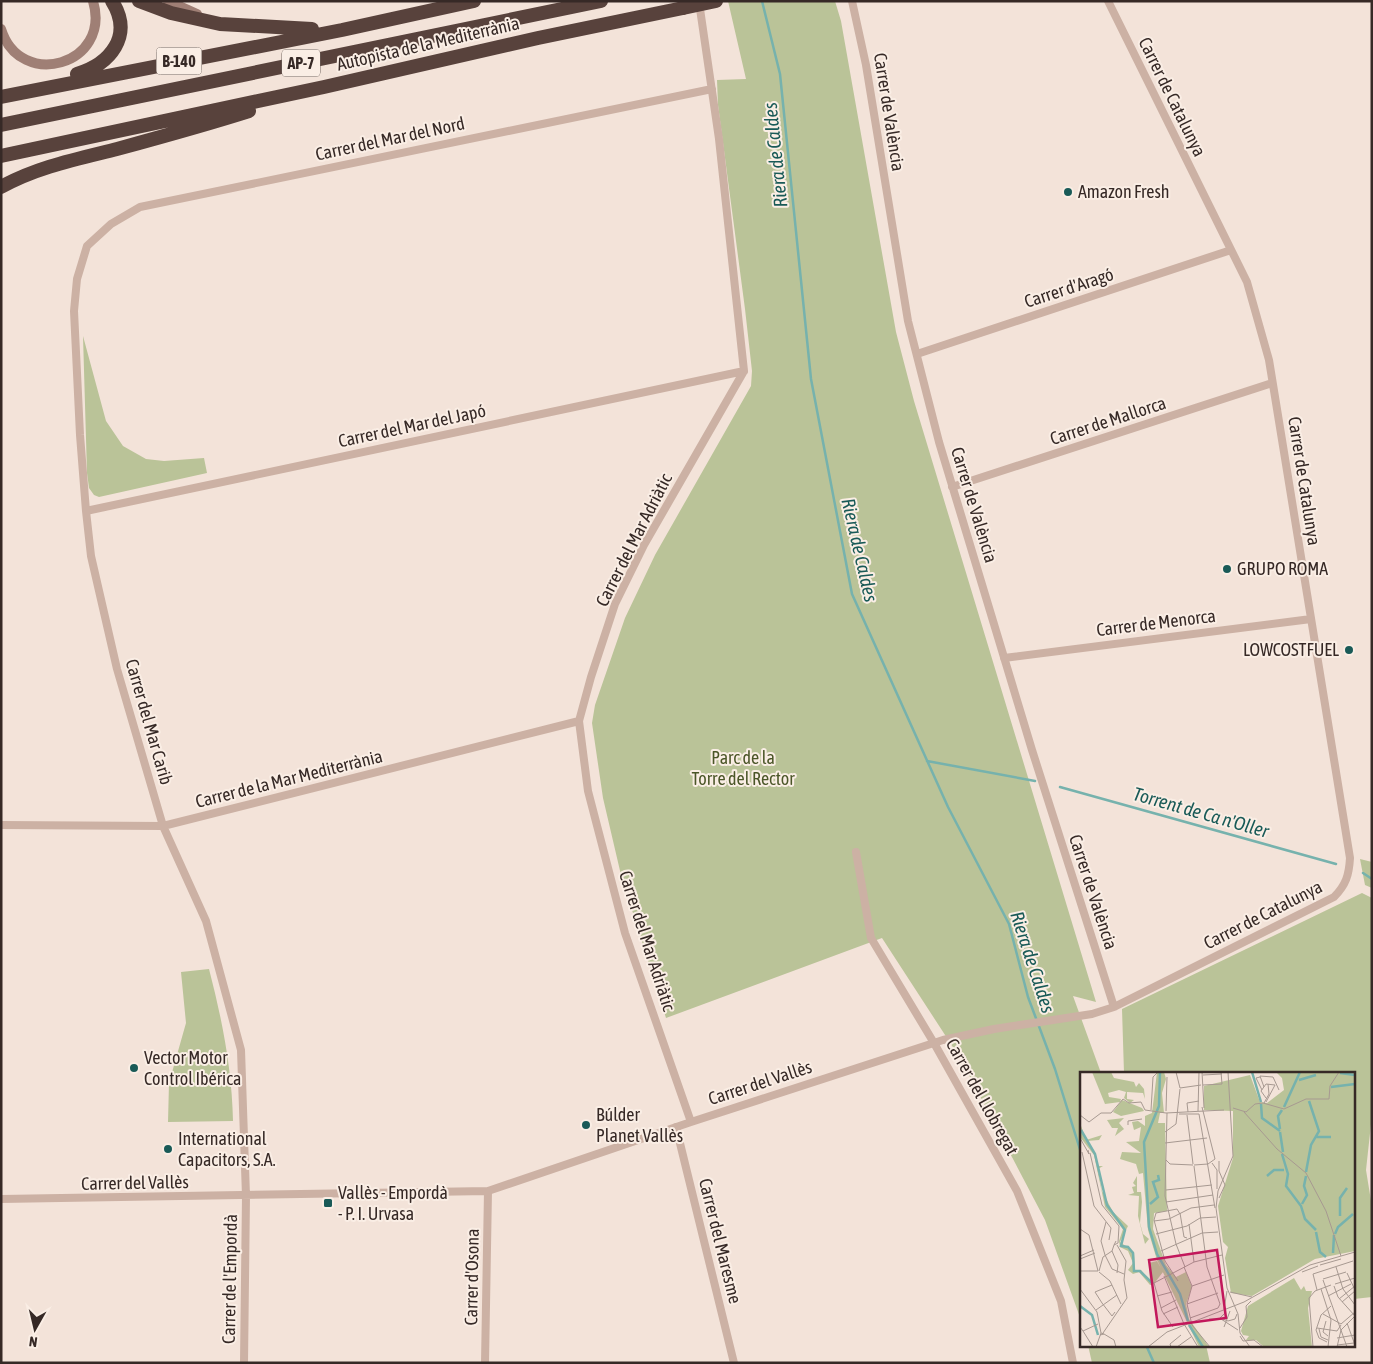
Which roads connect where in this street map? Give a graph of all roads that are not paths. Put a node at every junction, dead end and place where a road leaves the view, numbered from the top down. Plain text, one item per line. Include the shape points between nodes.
1 (93, 1) edge
2 (112, 1) edge
3 (139, 1) edge
4 (168, 1) edge
5 (474, 1) edge
6 (601, 1) edge
7 (699, 1) edge
8 (716, 1) edge
9 (852, 1) edge
10 (1108, 1) edge
11 (259, 27) junction
12 (1, 29) edge
13 (342, 30) junction
14 (324, 88) junction
15 (712, 89) junction
16 (17, 93) junction
17 (1, 97) edge
18 (1, 125) edge
19 (205, 126) junction
20 (1, 156) edge
21 (1, 180) edge
22 (1, 186) edge
23 (87, 246) joint
24 (1231, 250) junction
25 (917, 354) junction
26 (744, 371) junction
27 (1272, 383) junction
28 (952, 486) junction
29 (86, 511) junction
30 (1311, 619) junction
31 (1004, 658) junction
32 (579, 721) junction
33 (1, 825) edge
34 (164, 826) junction
35 (856, 852) dead end
36 (1114, 1007) junction
37 (994, 1029) joint
38 (934, 1043) junction
39 (691, 1122) junction
40 (676, 1127) junction
41 (488, 1191) junction
42 (246, 1196) junction
43 (1, 1199) edge
44 (244, 1363) edge
45 (485, 1363) edge
46 (734, 1363) edge
47 (1073, 1363) edge

1 - 12 street via 96,16 90,41 76,56 62,63 43,64 26,60 7,43
2 - 16 highway via 120,30 108,58 87,71
3 - 11 highway, B-140 via 204,21
4 - 11 street via 206,17
5 - 13 highway, B-140
6 - 18 highway, Autopista de la Mediterrània / AP-7
7 - 15 street
8 - 14 highway, Autopista de la Mediterrània / AP-7, bridge
9 - 25 street, Carrer de València via 862,41 908,321
10 - 24 street, Carrer de Catalunya
11 - 13 highway, B-140
13 - 16 highway, B-140
14 - 19 highway
14 - 20 highway, Autopista de la Mediterrània / AP-7
15 - 23 street, Carrer del Mar del Nord via 140,207 111,224
15 - 26 street
16 - 17 highway, B-140
19 - 21 highway via 84,152
19 - 22 highway via 56,164
23 - 29 street, Carrer del Mar Carib via 76,279 74,311
24 - 25 street, Carrer d'Aragó
24 - 27 street, Carrer de Catalunya via 1249,288
25 - 28 street, Carrer de València
26 - 29 street, Carrer del Mar del Japó
26 - 32 street, Carrer del Mar Adriàtic via 644,545 615,604
27 - 28 street, Carrer de Mallorca
27 - 30 street, Carrer de Catalunya
28 - 31 street, Carrer de València
29 - 34 street, Carrer del Mar Carib via 91,556 117,669
30 - 31 street, Carrer de Menorca
30 - 36 street, Carrer de Catalunya via 1350,858 1347,881 1334,897
31 - 36 street, Carrer de València
32 - 34 street, Carrer de la Mar Mediterrània
32 - 39 street, Carrer del Mar Adriàtic via 588,791 625,933
33 - 34 street, Carrer de la Mar Mediterrània
34 - 42 street, Carrer del Mar Carib via 206,921 241,1050
35 - 38 street, Carrer del Llobregat via 871,938
36 - 37 street, Carrer de Catalunya via 1092,1014
37 - 38 street, Carrer del Vallès
38 - 39 street, Carrer del Vallès
38 - 47 street, Carrer del Llobregat via 1017,1191 1061,1300
39 - 40 street, Carrer del Vallès
40 - 41 street, Carrer del Vallès
40 - 46 street, Carrer del Maresme
41 - 42 street, Carrer del Vallès
41 - 45 street, Carrer d'Osona
42 - 43 street, Carrer del Vallès
42 - 44 street, Carrer de l'Empordà

